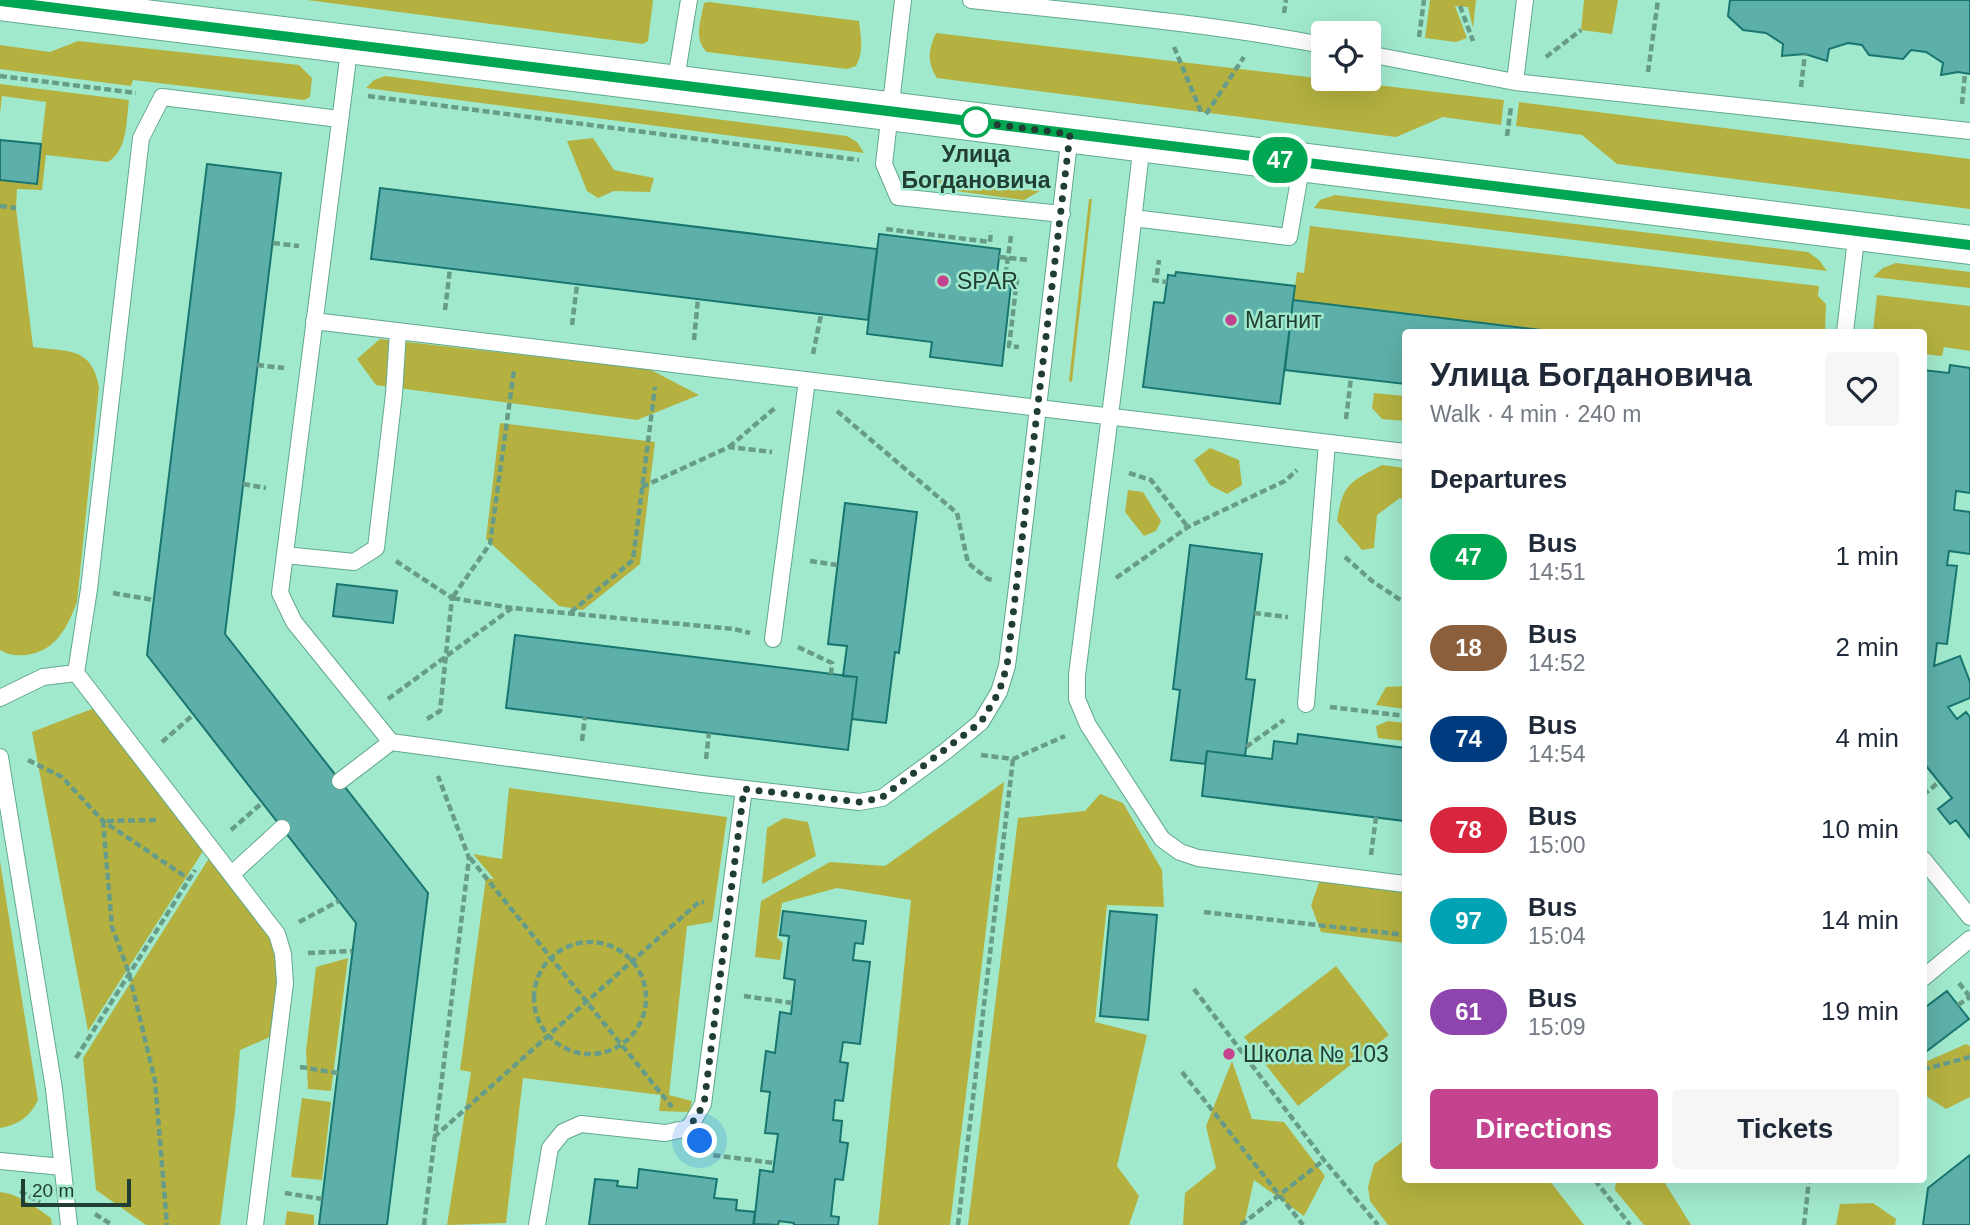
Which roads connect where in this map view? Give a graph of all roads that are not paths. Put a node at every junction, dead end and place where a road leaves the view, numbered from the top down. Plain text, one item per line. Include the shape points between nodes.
1 (689, 0) edge
2 (903, 0) edge
3 (971, 0) edge
4 (1525, 0) edge
5 (0, 1) edge
6 (350, 43) junction
7 (1311, 43) edge
8 (1381, 56) edge
9 (1515, 82) junction
10 (675, 85) junction
11 (890, 111) junction
12 (339, 119) junction
13 (1970, 131) edge
14 (1070, 134) junction
15 (1142, 143) junction
16 (1302, 162) junction
17 (1062, 214) junction
18 (1133, 218) junction
19 (1857, 230) junction
20 (1970, 245) edge
21 (314, 321) junction
22 (1845, 329) edge
23 (398, 331) junction
24 (807, 380) junction
25 (1038, 407) junction
26 (1110, 417) junction
27 (1334, 444) junction
28 (1402, 452) edge
29 (285, 555) junction
30 (773, 639) road end
31 (76, 673) junction
32 (0, 698) edge
33 (1306, 704) road end
34 (391, 742) junction
35 (0, 757) edge
36 (340, 780) dead end
37 (744, 789) junction
38 (282, 828) dead end
39 (1927, 864) edge
40 (232, 874) junction
41 (1402, 884) edge
42 (1970, 916) edge
43 (1970, 939) edge
44 (1927, 975) edge
45 (0, 1161) edge
46 (62, 1167) junction
47 (69, 1225) edge
48 (256, 1225) edge
49 (537, 1225) edge

1 - 10 lane
2 - 11 lane
3 - 7 lane
4 - 9 lane
5 - 6 street
6 - 10 street
6 - 12 lane
8 - 9 lane
9 - 13 lane
10 - 11 street
11 - 14 street
11 - 17 lane via 884,163 898,197
12 - 21 lane
12 - 31 lane via 162,97 141,138
14 - 15 street
14 - 17 lane
15 - 16 street
15 - 18 lane
16 - 18 lane via 1289,237
16 - 19 street
17 - 25 lane
18 - 26 lane
19 - 20 street
19 - 22 lane
21 - 23 lane
21 - 29 lane
23 - 24 lane
23 - 29 lane via 376,548 354,562
24 - 25 lane
24 - 30 lane
25 - 26 lane
25 - 37 lane via 1007,666 999,692 981,722 881,798 859,802
26 - 27 lane
26 - 41 lane via 1077,674 1077,699 1088,725 1162,839 1180,852
27 - 28 lane
27 - 33 lane via 1320,535
29 - 34 lane via 280,593 294,622
31 - 32 lane via 43,677
31 - 40 lane
34 - 36 lane
34 - 37 lane
35 - 46 lane via 54,1089
37 - 49 lane via 704,1104 689,1128 666,1133 581,1124 563,1132 550,1148
38 - 40 lane
39 - 42 lane
40 - 48 lane via 277,934 284,954 285,983
43 - 44 lane
45 - 46 lane
46 - 47 lane

